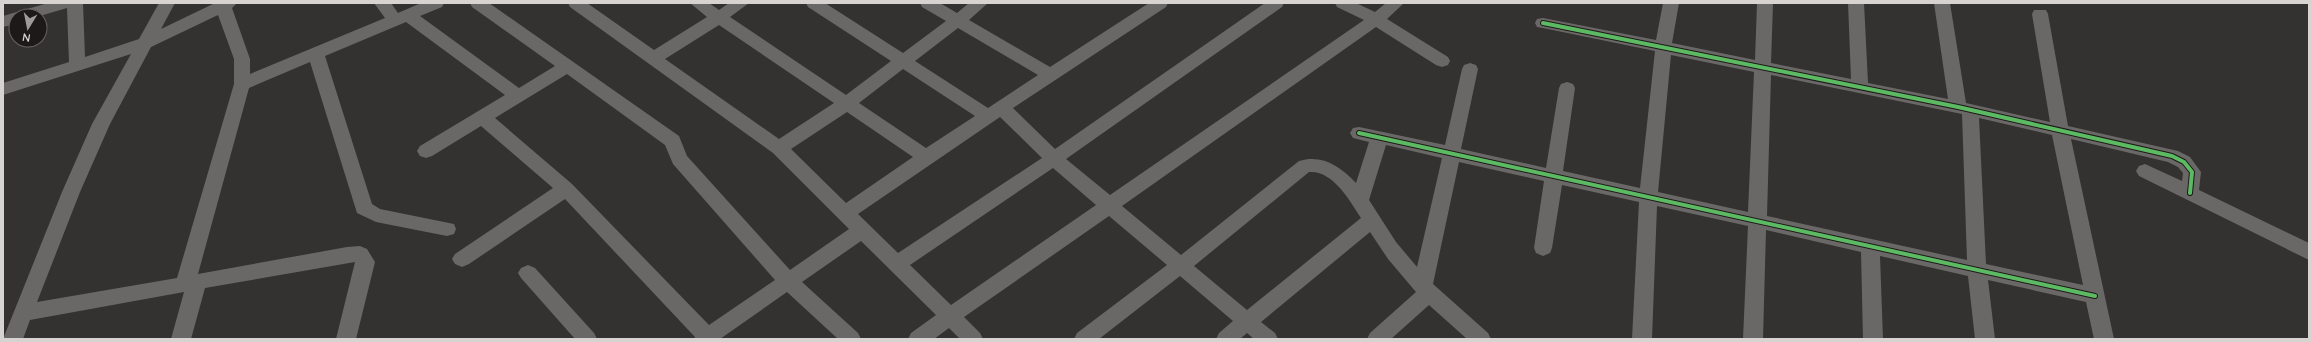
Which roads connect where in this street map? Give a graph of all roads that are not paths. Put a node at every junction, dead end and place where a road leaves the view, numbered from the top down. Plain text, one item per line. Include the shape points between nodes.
1 (66, 3) edge
2 (75, 3) edge
3 (167, 3) edge
4 (382, 3) edge
5 (436, 3) edge
6 (478, 3) edge
7 (576, 3) edge
8 (698, 3) edge
9 (741, 3) edge
10 (814, 3) edge
11 (928, 3) edge
12 (980, 3) edge
13 (1276, 3) edge
14 (1343, 3) edge
15 (1396, 3) edge
16 (1671, 3) edge
17 (1765, 3) edge
18 (1856, 3) edge
19 (1942, 3) edge
20 (226, 4) edge
21 (1154, 4) edge
22 (48, 8) edge
23 (2040, 14) dead end
24 (401, 17) junction
25 (719, 17) junction
26 (1376, 19) junction
27 (958, 20) junction
28 (1543, 23) dead end
29 (143, 44) junction
30 (1663, 47) junction
31 (316, 53) junction
32 (654, 58) junction
33 (905, 61) junction
34 (1442, 61) dead end
35 (77, 66) junction
36 (568, 66) junction
37 (1470, 68) dead end
38 (1762, 68) junction
39 (1051, 75) junction
40 (242, 84) junction
41 (1860, 87) junction
42 (1567, 88) dead end
43 (3, 89) edge
44 (518, 96) junction
45 (846, 104) junction
46 (1964, 109) junction
47 (996, 112) junction
48 (482, 117) junction
49 (2060, 131) junction
50 (1359, 133) dead end
51 (1379, 138) junction
52 (780, 148) junction
53 (426, 151) dead end
54 (1452, 154) junction
55 (926, 157) junction
56 (1054, 159) junction
57 (2145, 171) dead end
58 (1554, 177) junction
59 (566, 189) junction
60 (2190, 193) junction
61 (1649, 197) junction
62 (1360, 199) junction
63 (1108, 205) junction
64 (845, 213) junction
65 (1373, 219) junction
66 (1759, 222) junction
67 (447, 229) dead end
68 (862, 230) junction
69 (1870, 246) junction
70 (1543, 248) dead end
71 (2309, 252) edge
72 (462, 259) dead end
73 (896, 264) junction
74 (1180, 266) junction
75 (1977, 270) junction
76 (528, 273) dead end
77 (788, 281) junction
78 (191, 283) junction
79 (1427, 288) junction
80 (2095, 296) junction
81 (23, 313) junction
82 (950, 317) junction
83 (1247, 322) junction
84 (707, 338) edge
85 (13, 339) edge
86 (181, 339) edge
87 (346, 339) edge
88 (588, 339) edge
89 (851, 339) edge
90 (918, 339) edge
91 (973, 339) edge
92 (1084, 339) edge
93 (1226, 339) edge
94 (1268, 339) edge
95 (1377, 339) edge
96 (1481, 339) edge
97 (1642, 339) edge
98 (1754, 339) edge
99 (1873, 339) edge
100 (1985, 339) edge
101 (2104, 339) edge

1 - 22 street
2 - 35 street
3 - 29 street
4 - 24 street
5 - 24 street
6 - 36 street
7 - 32 street
8 - 25 street
9 - 25 street
10 - 33 street
11 - 27 street
12 - 27 street
13 - 56 street
14 - 26 street
15 - 26 street
16 - 30 street
17 - 38 street
18 - 41 street
19 - 46 street
20 - 29 street
20 - 40 street via 242,59
21 - 39 street
23 - 49 street
24 - 31 street
24 - 44 street
25 - 32 street
25 - 45 street
26 - 34 street
26 - 63 street
27 - 33 street
27 - 39 street
28 - 30 street
29 - 35 street
29 - 81 street via 101,124
30 - 38 street
30 - 61 street
31 - 40 street
31 - 67 street via 364,208 376,215
32 - 52 street
33 - 45 street
33 - 47 street
35 - 43 street
36 - 44 street
36 - 77 street via 672,141 680,159
37 - 54 street
38 - 41 street
38 - 66 street
39 - 47 street
40 - 78 street
41 - 46 street
42 - 58 street
44 - 48 street
45 - 52 street
45 - 55 street
46 - 49 street
46 - 75 street
47 - 55 street
47 - 56 street
48 - 53 street
48 - 59 street
49 - 60 street via 2172,156 2184,162 2192,172
49 - 80 street
50 - 51 street
51 - 54 street
51 - 62 street
52 - 64 street
54 - 58 street
54 - 79 street
55 - 64 street
56 - 63 street
56 - 73 street
57 - 60 street
58 - 61 street
58 - 70 street
59 - 72 street
59 - 84 street
60 - 71 street
61 - 66 street
61 - 97 street
62 - 65 street
62 - 74 street via 1321,165 1305,166
63 - 74 street
63 - 82 street
64 - 68 street
65 - 79 street via 1387,244 1409,272
65 - 83 street
66 - 69 street
66 - 98 street
68 - 73 street
68 - 77 street
69 - 75 street
69 - 99 street
73 - 82 street
74 - 83 street
74 - 92 street
75 - 80 street
75 - 100 street
76 - 88 street
77 - 84 street
77 - 89 street
78 - 81 street
78 - 86 street
78 - 87 street via 360,254 365,262
79 - 95 street
79 - 96 street
80 - 101 street
81 - 85 street
82 - 90 street
82 - 91 street
83 - 93 street
83 - 94 street

